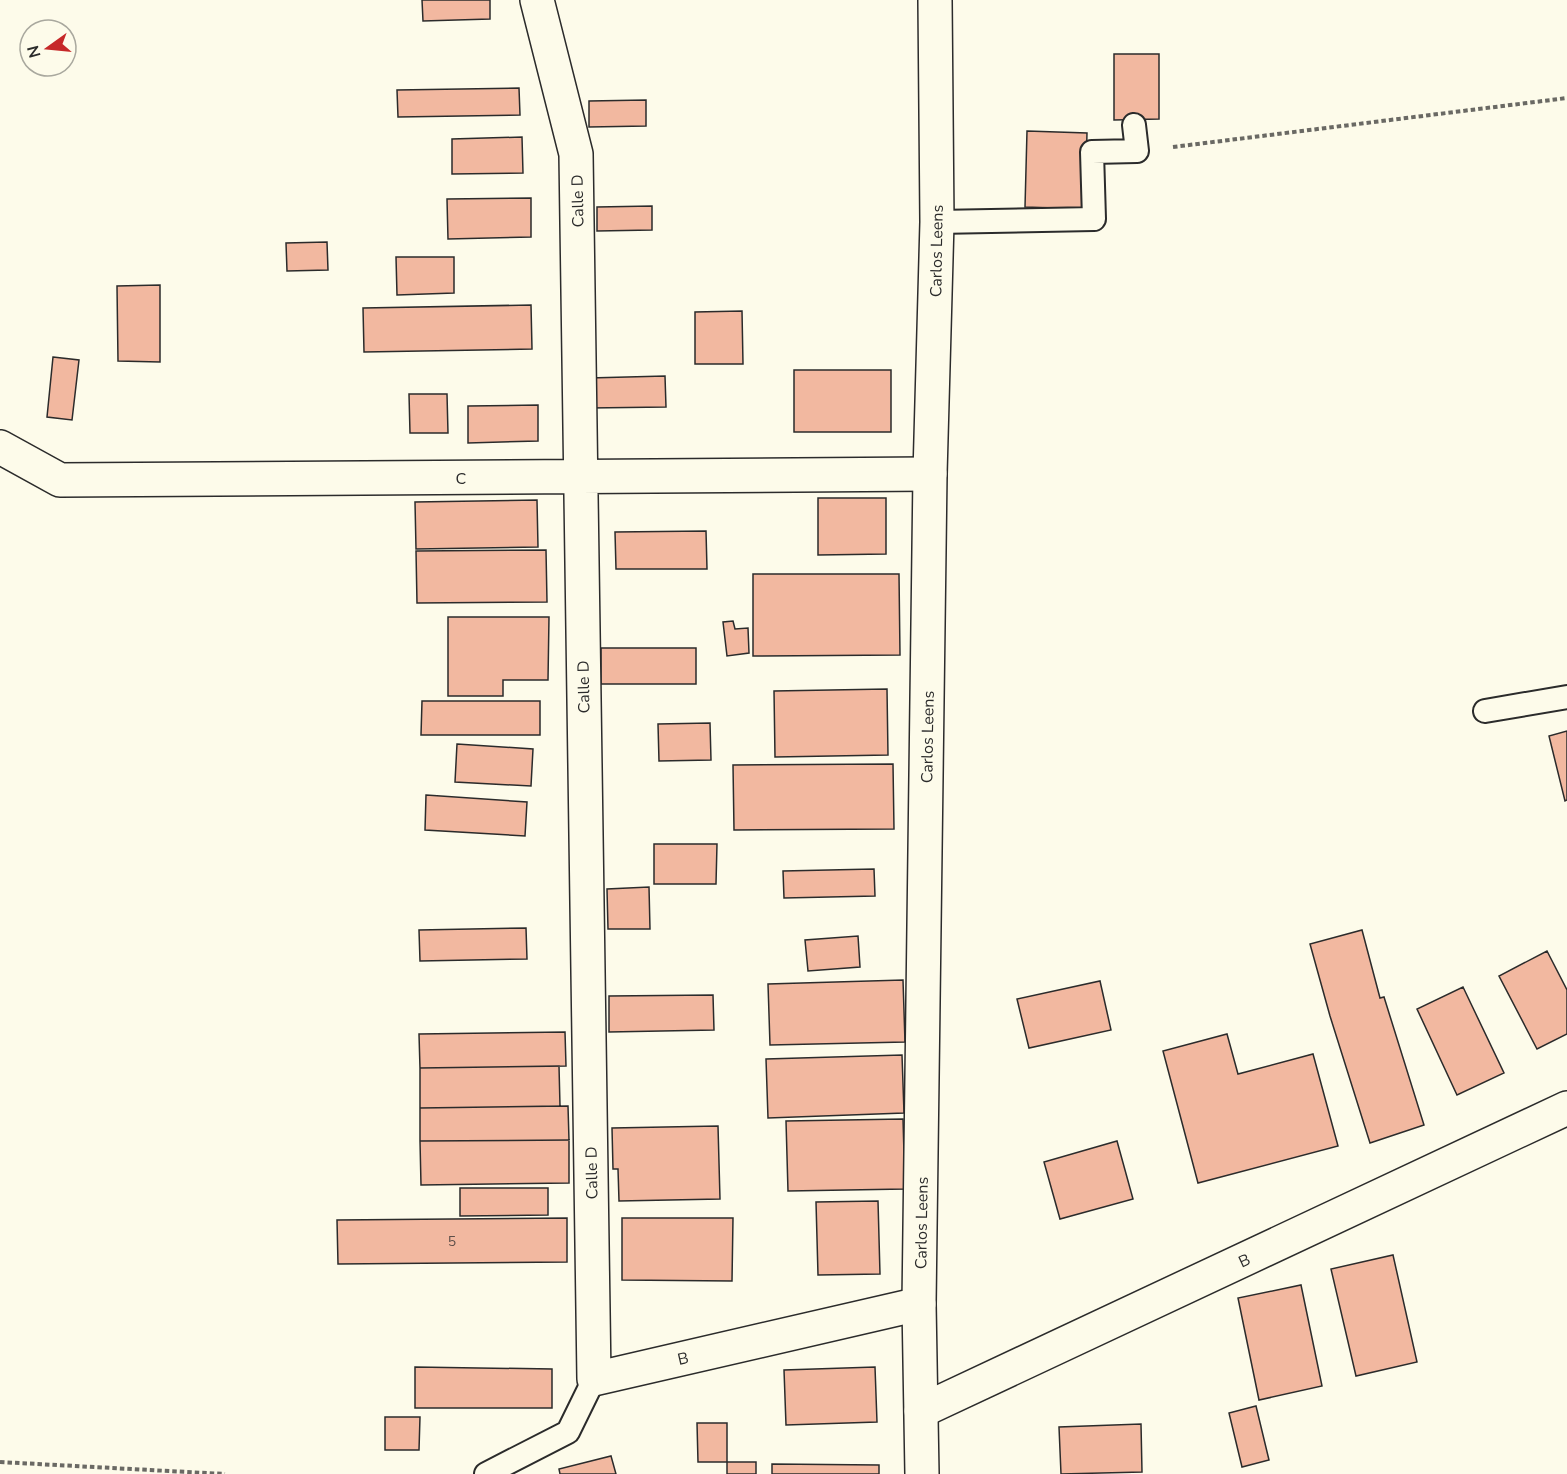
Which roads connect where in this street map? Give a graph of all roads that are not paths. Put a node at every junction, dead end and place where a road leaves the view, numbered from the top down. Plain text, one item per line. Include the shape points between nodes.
1 (537, 0) edge
2 (934, 0) edge
3 (1134, 125) dead end
4 (937, 222) junction
5 (0, 447) edge
6 (930, 474) junction
7 (580, 477) junction
8 (1567, 697) edge
9 (1485, 711) dead end
10 (1567, 1108) edge
11 (920, 1304) junction
12 (594, 1379) junction
13 (921, 1411) junction
14 (486, 1474) edge
15 (922, 1474) edge

1 - 7 street, Calle D via 576,153
2 - 4 street, Carlos Leens
3 - 4 lane via 1137,151 1092,152 1094,219
4 - 6 street, Carlos Leens
5 - 7 street, C via 60,480
6 - 7 street, C
6 - 11 street, Carlos Leens
7 - 12 street, Calle D
8 - 9 lane
10 - 13 street, B
11 - 12 street, B
11 - 13 street, Carlos Leens
12 - 14 lane via 568,1431
13 - 15 street, Carlos Leens

